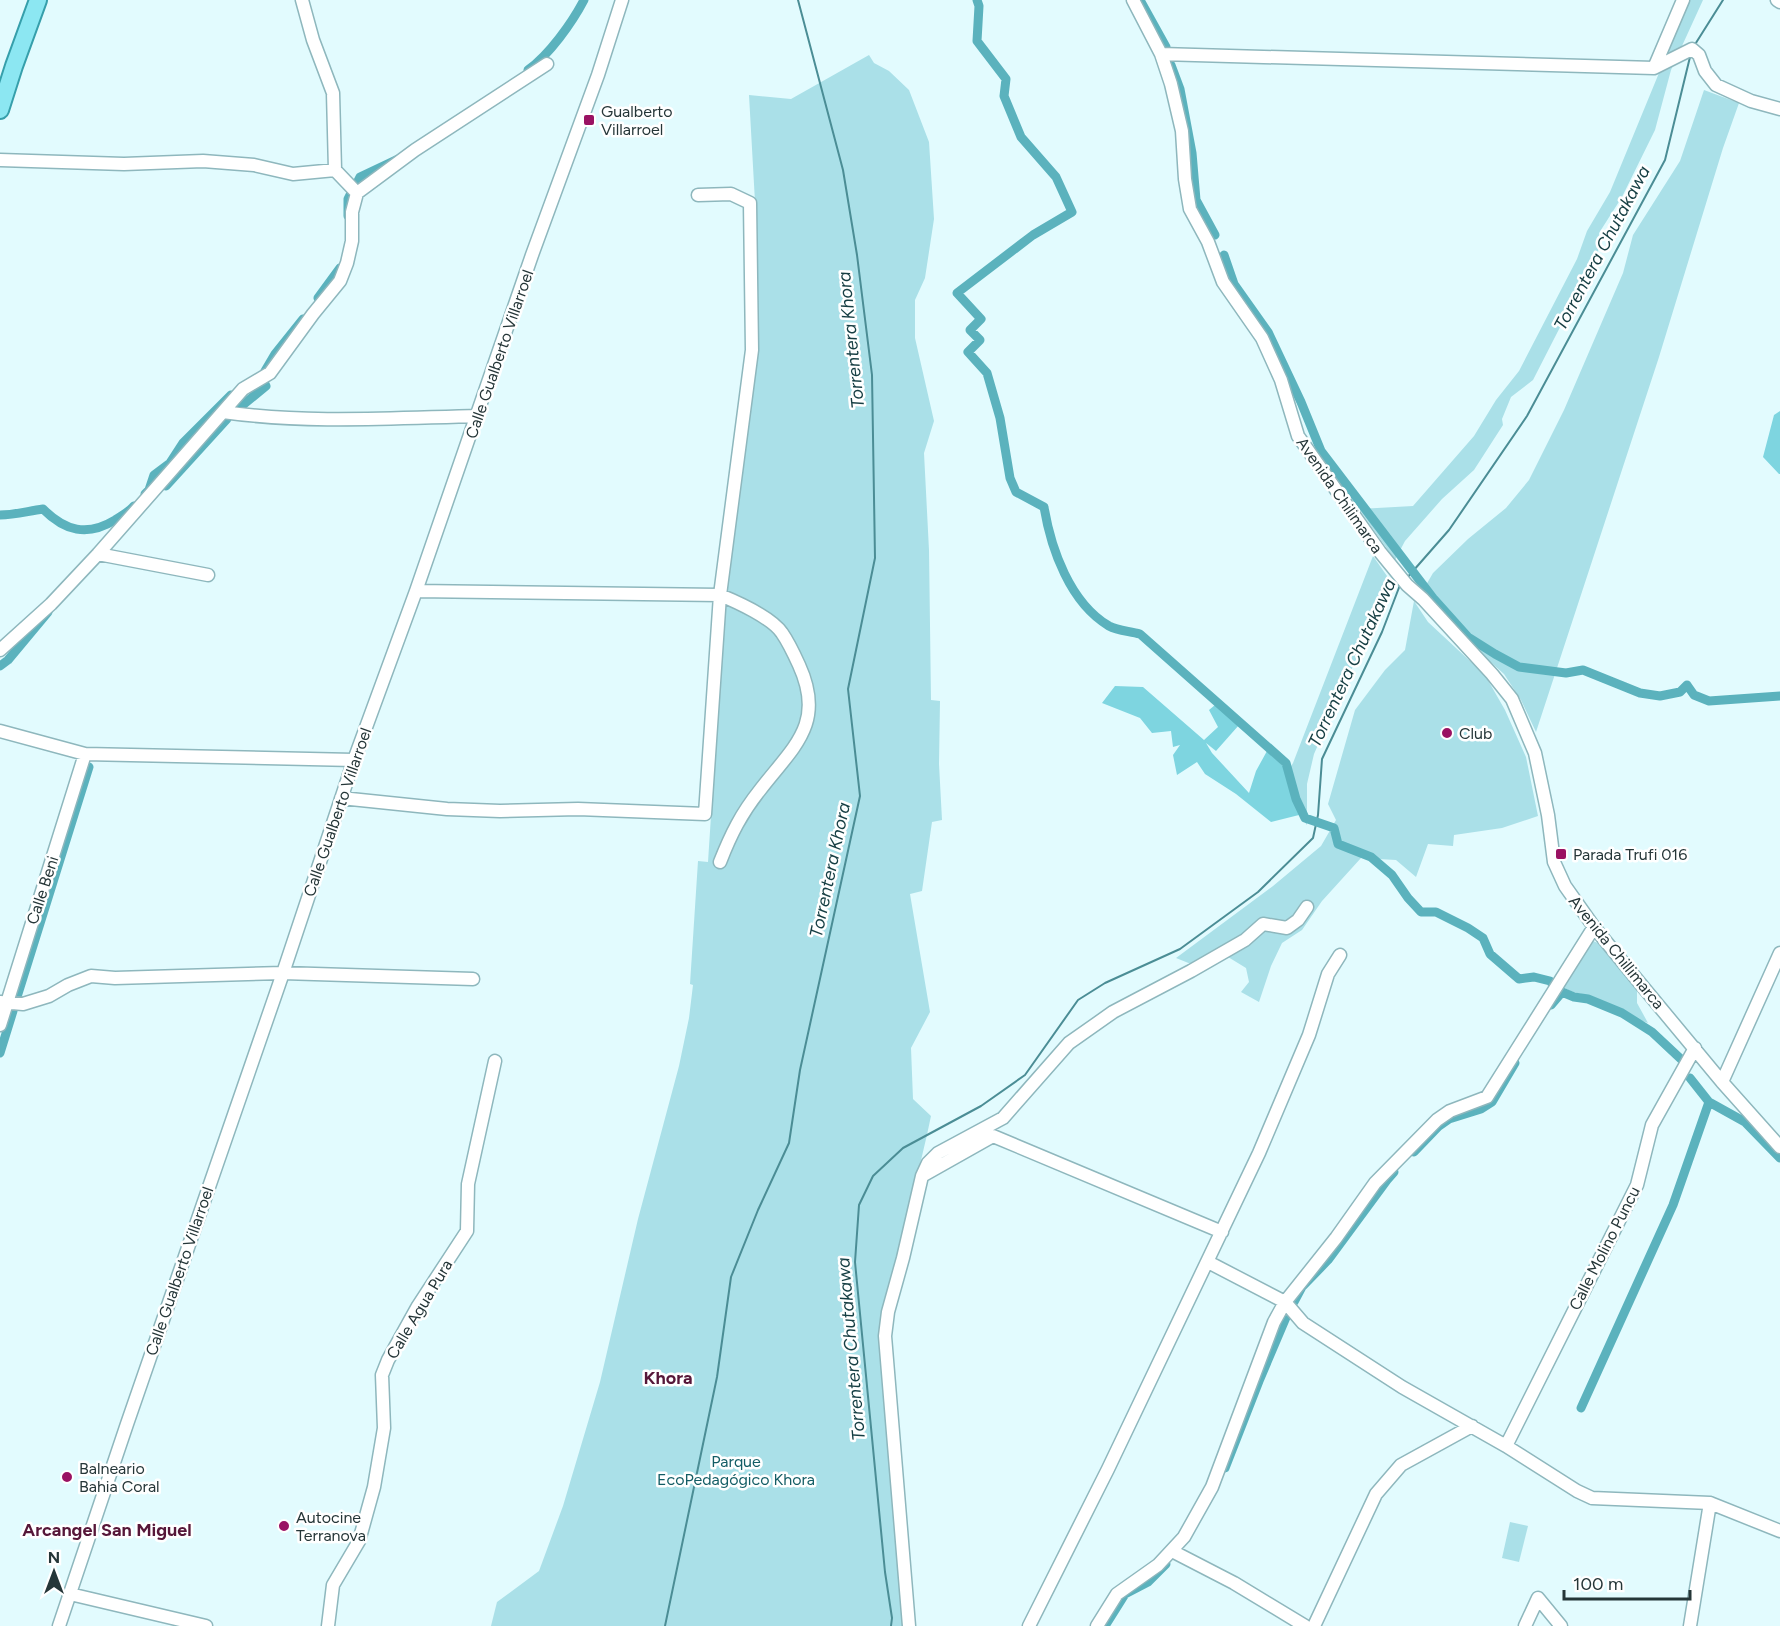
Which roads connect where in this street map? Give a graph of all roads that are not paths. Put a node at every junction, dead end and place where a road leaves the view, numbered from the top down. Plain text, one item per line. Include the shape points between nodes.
1 (38, 0) edge
2 (303, 0) edge
3 (622, 0) edge
4 (1133, 0) edge
5 (1683, 0) edge
6 (1161, 54) junction
7 (547, 64) dead end
8 (1654, 68) junction
9 (1780, 109) edge
10 (0, 110) edge
11 (0, 160) edge
12 (335, 170) junction
13 (357, 193) junction
14 (698, 195) dead end
15 (223, 412) junction
16 (478, 416) junction
17 (98, 554) junction
18 (208, 575) dead end
19 (1407, 585) joint
20 (416, 591) junction
21 (720, 595) junction
22 (0, 650) edge
23 (0, 732) edge
24 (85, 754) junction
25 (354, 760) junction
26 (341, 798) junction
27 (720, 862) dead end
28 (1307, 907) dead end
29 (1594, 927) junction
30 (1780, 953) edge
31 (1340, 955) dead end
32 (1776, 972) edge
33 (283, 973) junction
34 (473, 979) dead end
35 (3, 1002) edge
36 (0, 1025) edge
37 (1695, 1048) junction
38 (495, 1061) dead end
39 (1722, 1082) junction
40 (1780, 1148) edge
41 (922, 1176) junction
42 (1222, 1232) junction
43 (1208, 1262) junction
44 (1285, 1302) junction
45 (1472, 1426) junction
46 (1506, 1446) junction
47 (1710, 1503) junction
48 (1780, 1531) edge
49 (1172, 1551) junction
50 (70, 1594) junction
51 (59, 1626) edge
52 (207, 1626) edge
53 (328, 1626) edge
54 (909, 1626) edge
55 (1029, 1626) edge
56 (1097, 1626) edge
57 (1305, 1626) edge
58 (1314, 1626) edge
59 (1525, 1626) edge
60 (1561, 1626) edge
61 (1690, 1626) edge

1 - 10 main road
2 - 12 street via 333,93
3 - 16 street, Calle Gualberto Villarroel
4 - 6 street, Avenida Chilimarca
5 - 8 street
6 - 8 street
6 - 19 street, Avenida Chilimarca via 1182,131 1190,209 1223,282 1263,338 1298,436
7 - 13 street
8 - 9 street via 1692,49 1716,85
11 - 12 street via 124,164 203,161 254,165 293,174
12 - 13 street
13 - 15 street via 352,212 352,242 340,281 270,373 243,389
14 - 21 street via 731,194 750,203 752,350
15 - 16 street via 343,420
15 - 17 street
16 - 20 street, Calle Gualberto Villarroel
17 - 18 street
17 - 22 street
19 - 29 street, Avenida Chillimarca via 1512,699 1535,753 1554,862 1564,886
20 - 21 street
20 - 25 street, Calle Gualberto Villarroel
21 - 26 street via 705,814 578,808 458,810
21 - 27 street via 752,609 781,631 807,683 810,711 801,736 735,826
23 - 24 street
24 - 25 street
24 - 35 street, Calle Beni
25 - 26 street, Calle Gualberto Villarroel
26 - 33 street, Calle Gualberto Villarroel
28 - 41 street via 1287,928 1263,924 1245,940 1113,1012 1069,1043 1003,1118 938,1153
29 - 37 street, Avenida Chillimarca
29 - 44 street via 1487,1097 1437,1120 1375,1183
30 - 32 street
31 - 42 street via 1328,974 1309,1035
32 - 39 street
33 - 34 street
33 - 35 street via 90,976 23,1004
33 - 50 street, Calle Gualberto Villarroel
35 - 36 street, Calle Beni
37 - 39 street, Avenida Chillimarca
37 - 46 street, Calle Molino Puncu via 1652,1125 1637,1185
38 - 53 street, Calle Agua Pura via 468,1184 467,1231 418,1306 382,1375 384,1428 374,1487 359,1541 333,1585
39 - 40 street, Avenida Chillimarca
41 - 42 street via 993,1136
41 - 54 street via 885,1336
42 - 43 street
43 - 44 street
43 - 55 street
44 - 45 street via 1303,1323 1402,1387
44 - 49 street via 1212,1487
45 - 46 street
45 - 58 street via 1401,1465 1376,1494
46 - 47 street via 1593,1498
47 - 48 street
47 - 61 street
49 - 56 street via 1118,1594
49 - 57 street via 1234,1582
50 - 51 street, Calle Gualberto Villarroel
50 - 52 street
59 - 60 street via 1538,1598

